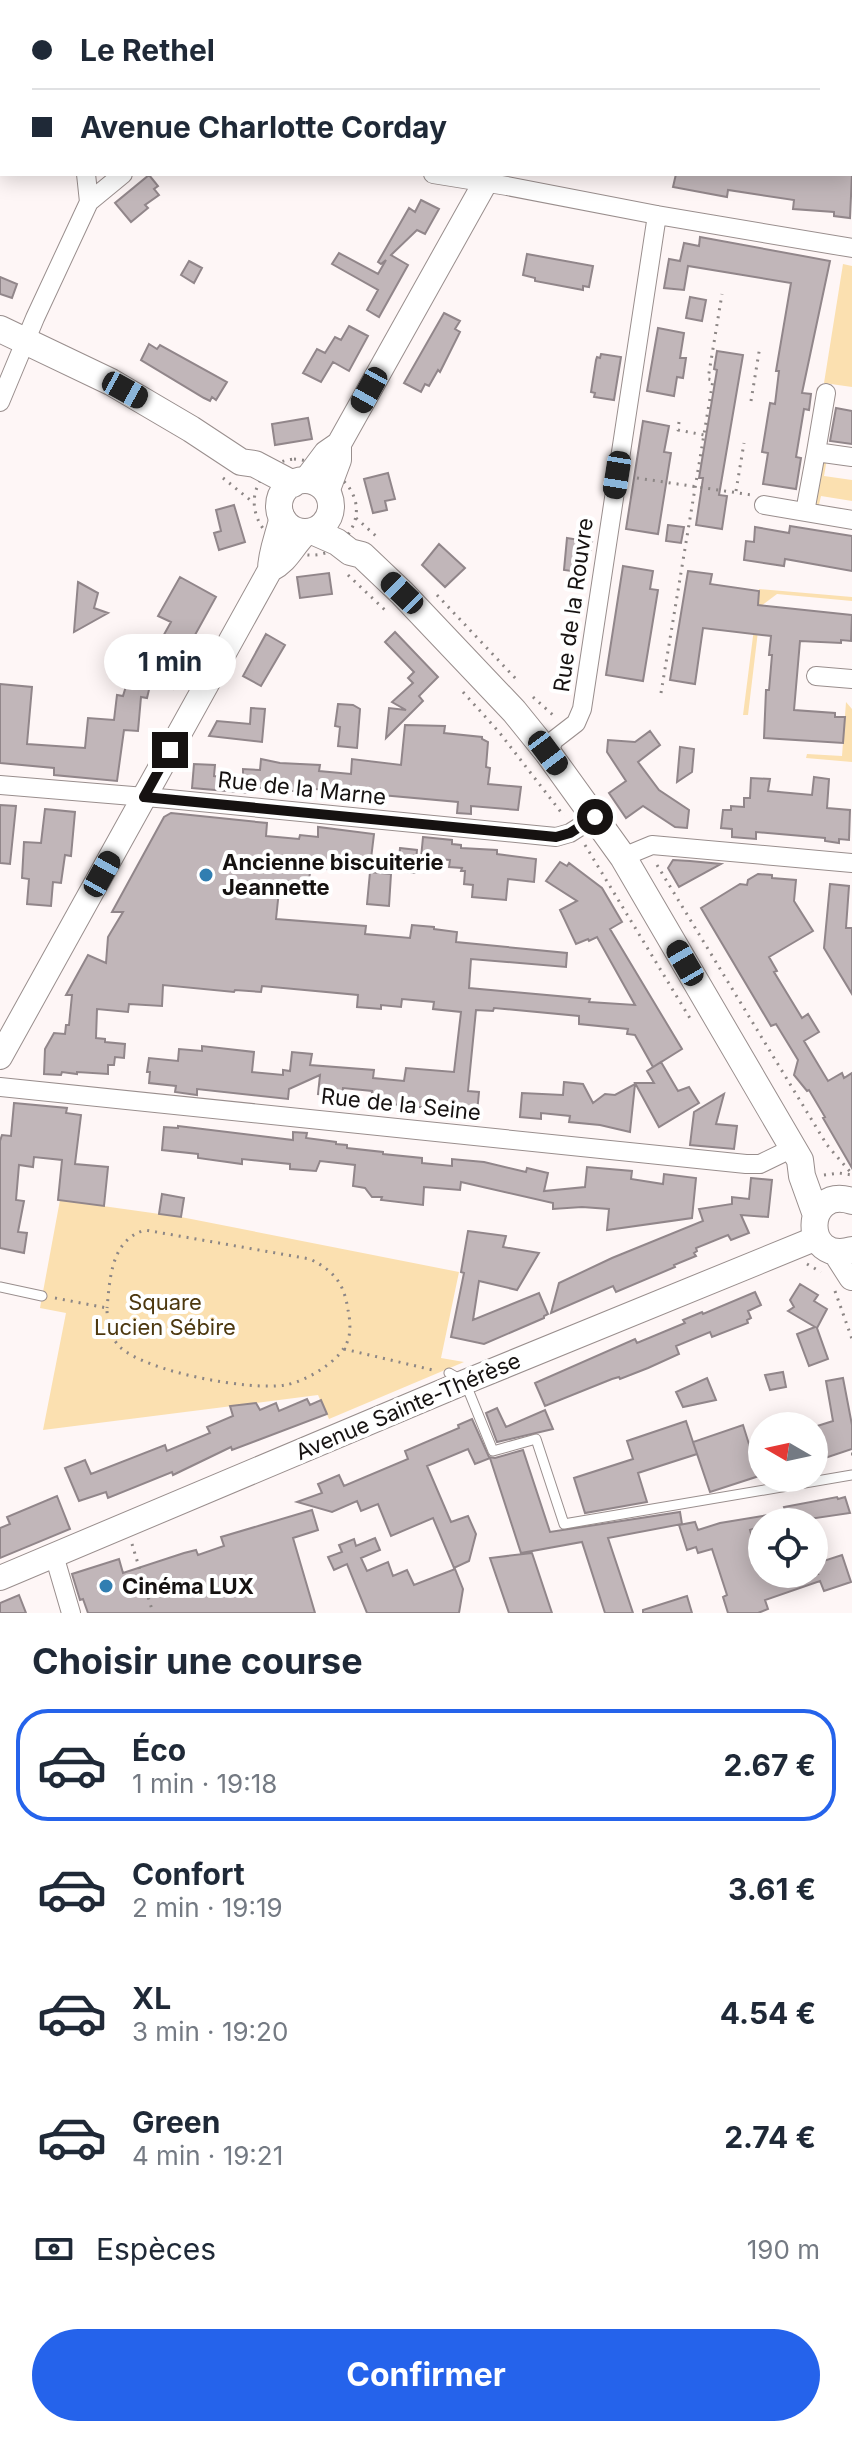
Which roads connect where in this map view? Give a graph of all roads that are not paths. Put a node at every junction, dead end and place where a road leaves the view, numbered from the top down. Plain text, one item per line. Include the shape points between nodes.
1 (86, 176) edge
2 (121, 176) edge
3 (460, 176) edge
4 (487, 178) edge
5 (89, 202) junction
6 (657, 215) junction
7 (852, 248) edge
8 (0, 329) edge
9 (26, 341) junction
10 (826, 393) dead end
11 (0, 402) edge
12 (816, 452) junction
13 (852, 457) edge
14 (303, 500) junction
15 (764, 505) road end
16 (805, 512) junction
17 (852, 520) edge
18 (315, 539) junction
19 (355, 565) junction
20 (270, 570) junction
21 (816, 676) dead end
22 (852, 679) edge
23 (548, 753) junction
24 (0, 785) edge
25 (144, 797) junction
26 (588, 828) junction
27 (623, 857) junction
28 (852, 863) edge
29 (0, 1057) edge
30 (0, 1087) edge
31 (797, 1154) junction
32 (849, 1188) edge
33 (830, 1239) edge
34 (844, 1283) edge
35 (0, 1287) edge
36 (42, 1296) road end
37 (457, 1378) junction
38 (852, 1475) edge
39 (54, 1555) junction
40 (0, 1578) edge
41 (71, 1613) edge

1 - 5 street
2 - 5 street
3 - 4 street
4 - 6 street
4 - 14 street via 339,444 339,460
5 - 9 street
6 - 7 street
6 - 23 street, Rue de la Rouvre via 582,709
8 - 9 main road
9 - 11 street
9 - 14 main road via 130,393 241,462 264,487
10 - 12 street
12 - 13 street
12 - 16 street
14 - 18 main road via 292,528
14 - 19 main road via 359,542
14 - 20 street via 277,539
15 - 16 street
16 - 17 street
18 - 19 main road via 337,542 350,552
18 - 20 street via 299,540 284,563
19 - 23 main road via 402,593
20 - 25 street
21 - 22 street
23 - 26 main road
24 - 25 street, Rue de la Marne
25 - 26 street, Rue de la Marne via 556,837
25 - 29 street
26 - 27 main road
27 - 28 street via 652,845
27 - 31 main road
30 - 31 street, Rue de la Seine via 746,1164
31 - 32 main road via 822,1181
31 - 33 main road
32 - 33 main road via 823,1205
33 - 34 main road
33 - 37 street, Avenue Sainte-Thérèse
35 - 36 lane
37 - 38 lane via 493,1451 536,1439 564,1524
37 - 39 street, Avenue Sainte-Thérèse
39 - 40 street, Avenue Sainte-Thérèse
39 - 41 street

